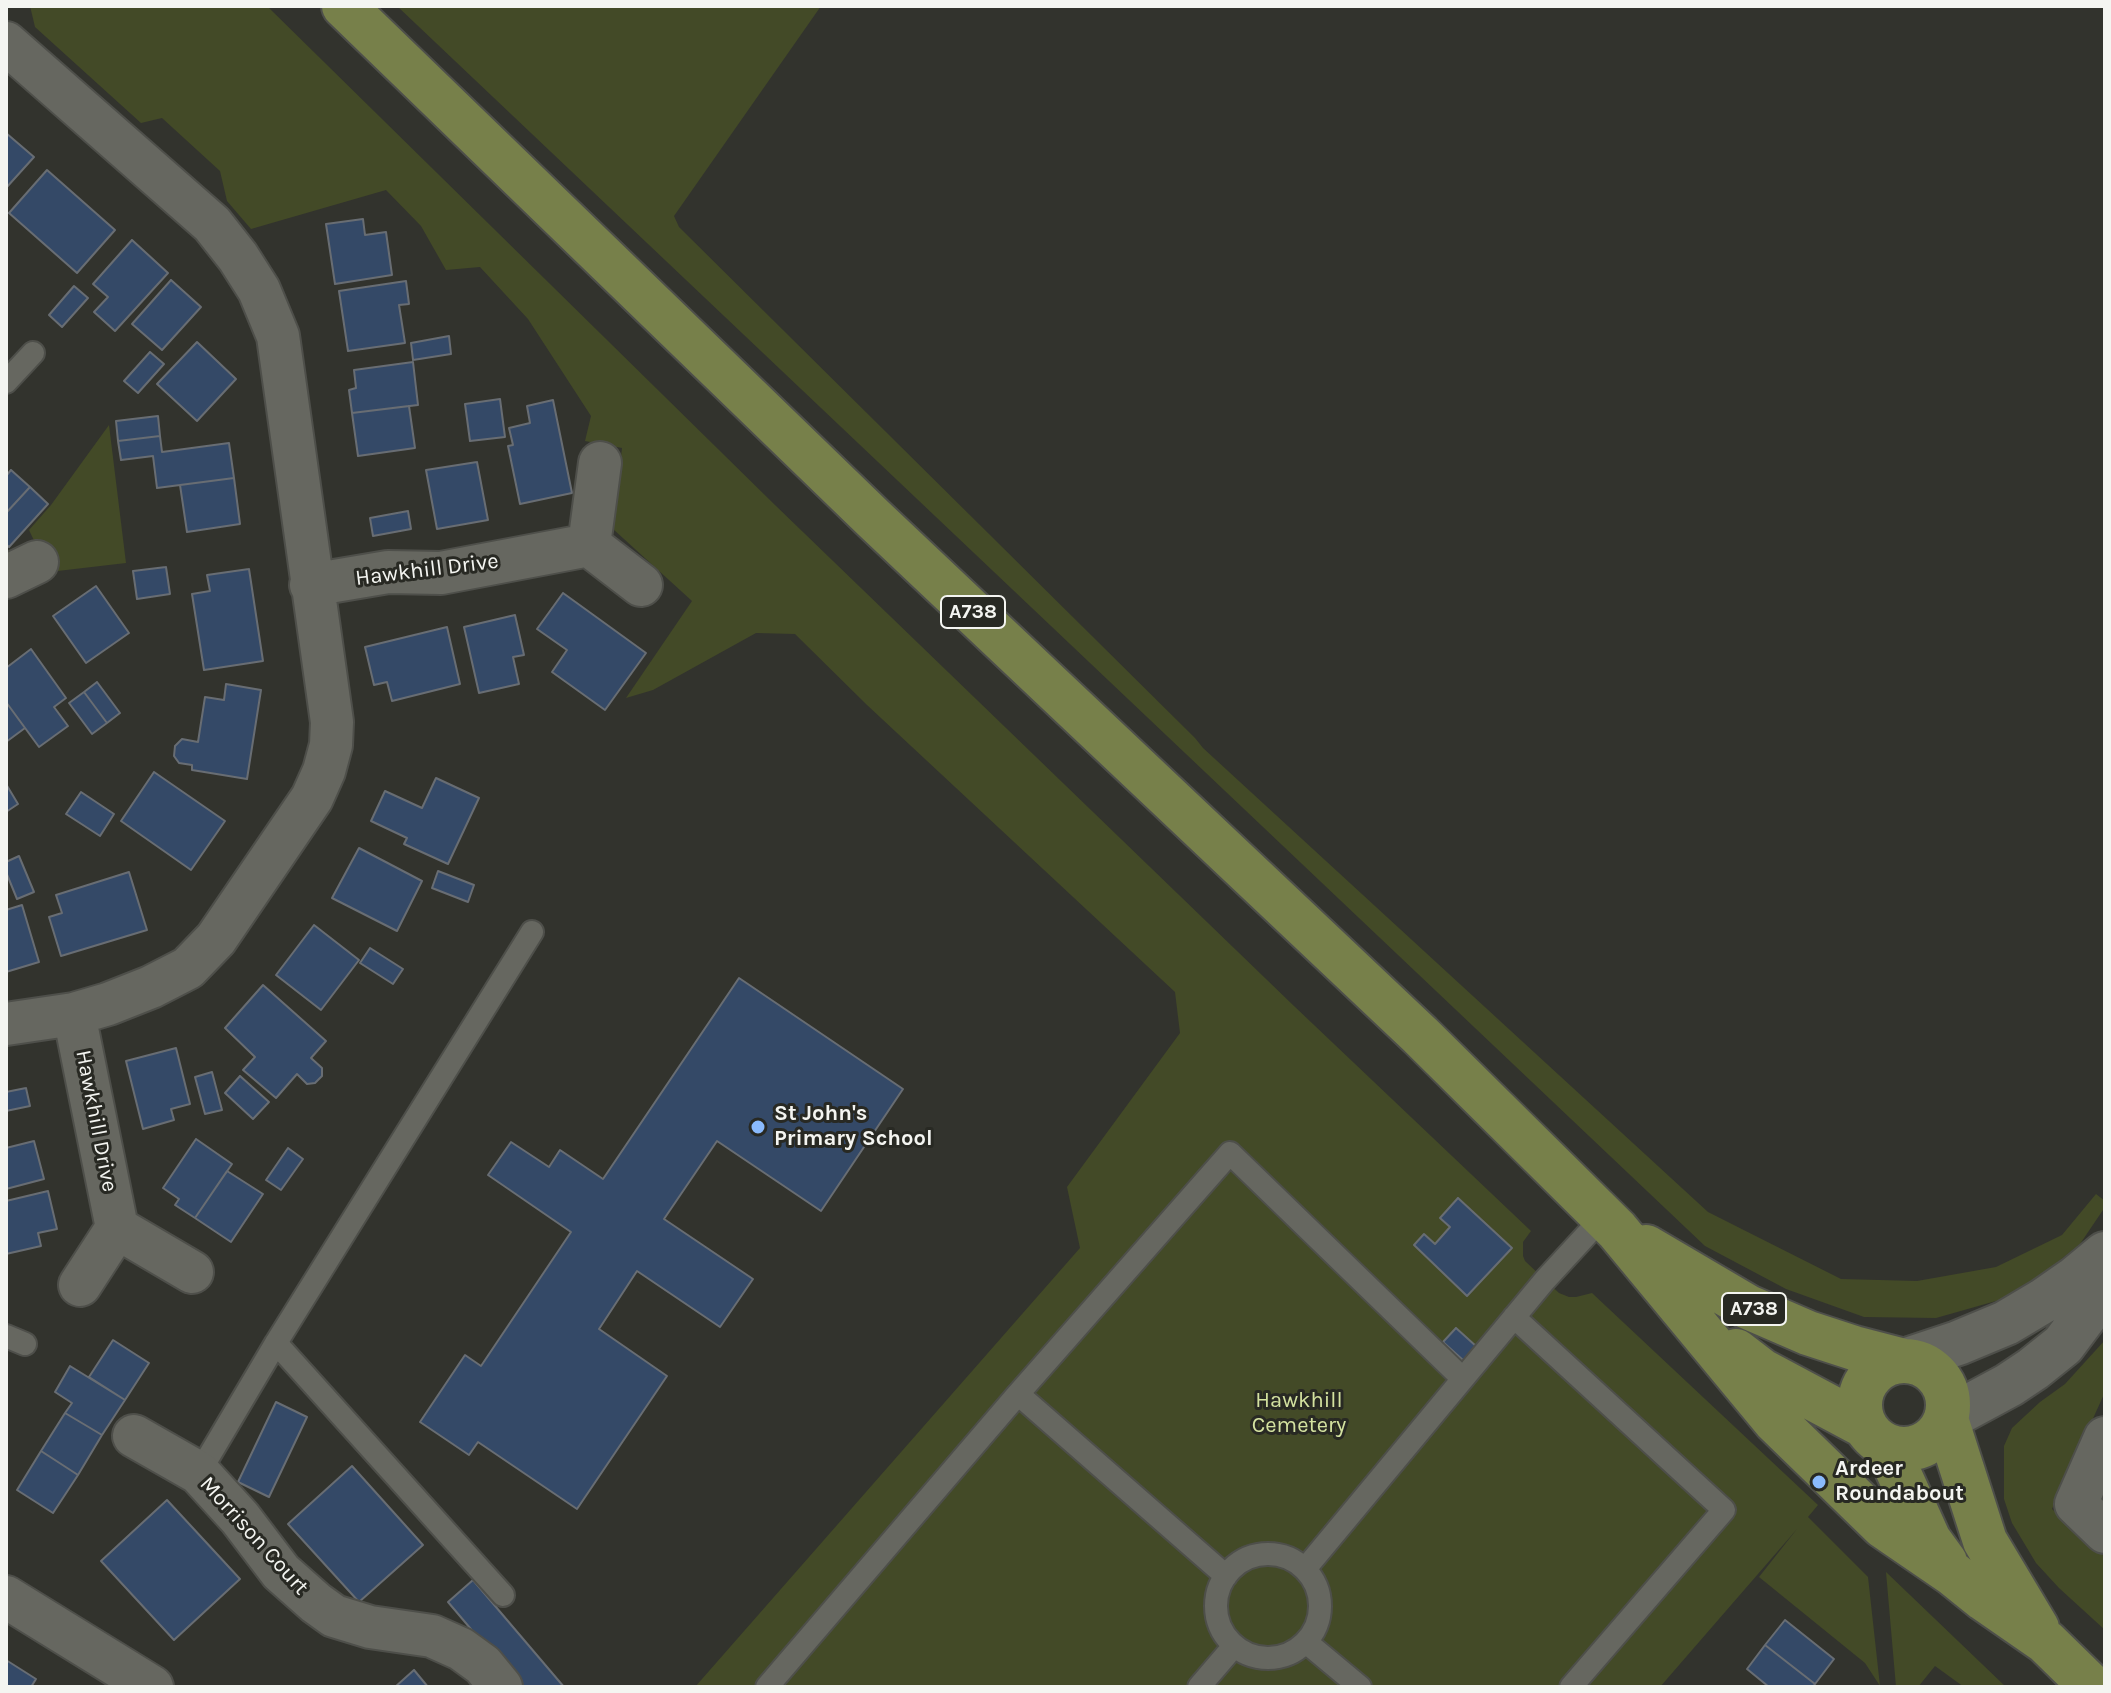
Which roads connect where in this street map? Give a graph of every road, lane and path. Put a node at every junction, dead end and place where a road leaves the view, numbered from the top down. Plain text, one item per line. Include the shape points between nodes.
1 (344, 6) edge
2 (6, 43) edge
3 (33, 353) dead end
4 (6, 382) edge
5 (600, 463) dead end
6 (589, 545) junction
7 (311, 585) junction
8 (641, 585) dead end
9 (532, 932) dead end
10 (74, 1014) junction
11 (6, 1024) edge
12 (1610, 1223) junction
13 (117, 1228) junction
14 (2105, 1254) edge
15 (192, 1272) dead end
16 (2105, 1278) edge
17 (80, 1285) dead end
18 (1514, 1317) junction
19 (1691, 1317) junction
20 (276, 1343) junction
21 (1904, 1361) junction
22 (1462, 1378) junction
23 (1018, 1394) junction
24 (1946, 1419) junction
25 (134, 1436) dead end
26 (1876, 1436) junction
27 (2105, 1438) edge
28 (199, 1473) junction
29 (2090, 1518) edge
30 (1305, 1569) junction
31 (1953, 1574) junction
32 (1226, 1576) junction
33 (503, 1595) dead end
34 (6, 1597) edge
35 (1306, 1642) junction
36 (2046, 1642) junction
37 (1234, 1646) junction
38 (152, 1687) edge
39 (501, 1687) edge
40 (767, 1687) edge
41 (1199, 1687) edge
42 (1360, 1687) edge
43 (1571, 1687) edge
44 (2092, 1687) edge

1 - 12 main road, A738
2 - 7 street via 212,224 259,290 278,336
3 - 4 lane
5 - 6 street
6 - 7 street, Hawkhill Drive via 441,573 388,572
6 - 8 street
7 - 10 street via 332,722 331,745 312,798 216,939 188,968
9 - 20 lane
10 - 11 street
10 - 13 street, Hawkhill Drive
12 - 18 lane via 1545,1280
12 - 19 main road, A738
12 - 21 main road, A738 via 1748,1307 1808,1333
13 - 15 street
13 - 17 street
14 - 21 main road via 2006,1323
16 - 24 main road via 2063,1345 2009,1385
18 - 22 lane
18 - 43 lane via 1724,1510
19 - 26 main road, A738 via 1762,1371
19 - 31 main road via 1786,1432 1883,1526
20 - 28 lane
20 - 33 lane
21 - 24 main road via 1930,1369 1940,1379 1948,1405
21 - 26 main road via 1875,1371 1866,1383 1860,1412
22 - 23 lane via 1230,1153
22 - 30 lane
23 - 32 lane
23 - 40 lane
24 - 26 main road via 1929,1442 1916,1448 1901,1450
24 - 36 main road via 1985,1541
25 - 28 street, Morrison Court
26 - 31 main road via 1929,1540
27 - 29 street
28 - 39 street, Morrison Court via 281,1572 334,1616 432,1636 483,1665
30 - 32 lane via 1281,1556 1254,1555
30 - 35 lane via 1320,1597 1320,1614
31 - 36 main road
32 - 37 lane via 1216,1604 1223,1632
34 - 38 street
35 - 37 lane via 1278,1658 1261,1658
35 - 42 lane
36 - 44 main road
37 - 41 lane

